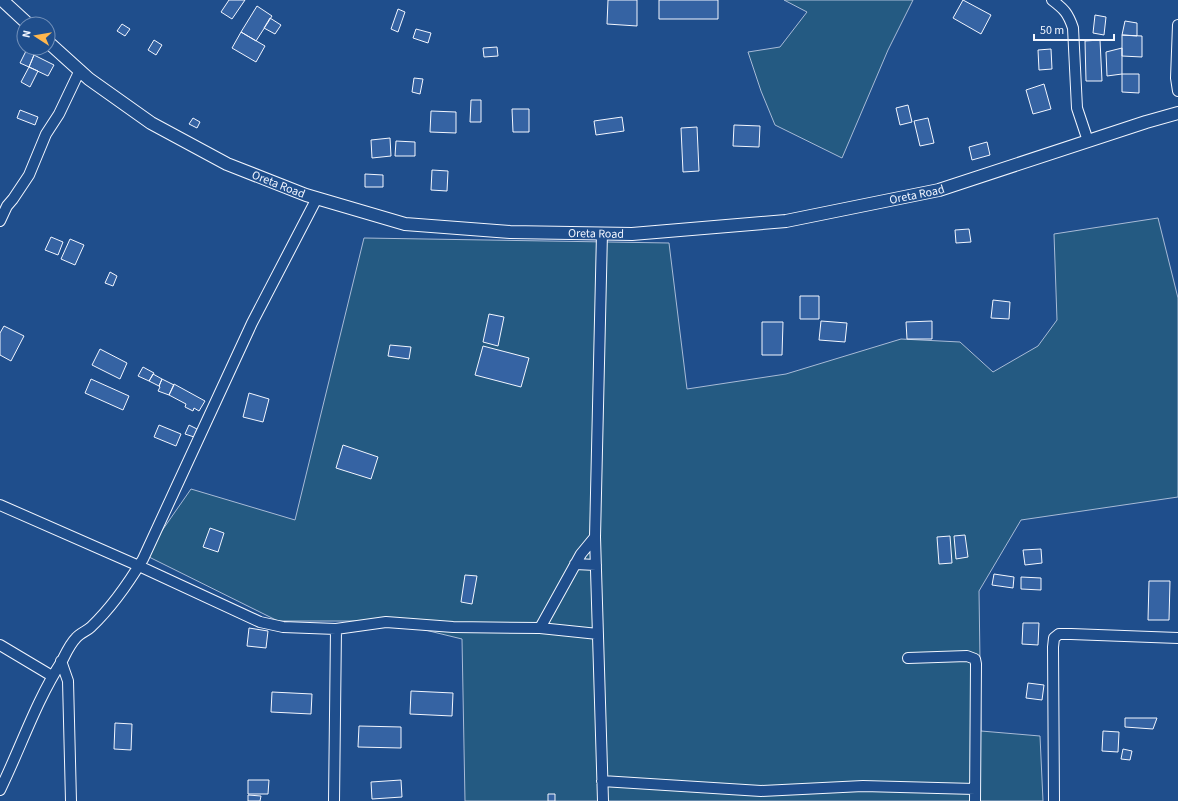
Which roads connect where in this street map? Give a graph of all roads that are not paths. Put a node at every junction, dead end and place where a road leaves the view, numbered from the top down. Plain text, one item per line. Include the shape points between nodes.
1 (2, 0) edge
2 (1052, 0) edge
3 (19, 16) edge
4 (1178, 25) edge
5 (56, 49) edge
6 (80, 70) junction
7 (1178, 91) edge
8 (1178, 113) edge
9 (1088, 141) junction
10 (317, 198) junction
11 (0, 221) edge
12 (602, 233) junction
13 (0, 505) edge
14 (595, 537) junction
15 (576, 564) junction
16 (596, 565) junction
17 (139, 566) junction
18 (540, 628) junction
19 (336, 629) junction
20 (598, 634) junction
21 (1178, 638) edge
22 (0, 645) edge
23 (908, 658) dead end
24 (61, 661) junction
25 (52, 676) junction
26 (602, 782) junction
27 (975, 789) junction
28 (0, 790) edge
29 (71, 801) edge
30 (334, 801) edge
31 (603, 801) edge
32 (975, 801) edge
33 (1054, 801) edge

1 - 3 street
2 - 9 street via 1065,10 1073,28 1077,108
4 - 7 street
5 - 6 street, Oreta Road
6 - 10 street, Oreta Road via 151,123 227,164
6 - 11 street via 59,114 46,134 29,175
8 - 9 street, Oreta Road
9 - 12 street, Oreta Road via 939,190 786,221 632,234
10 - 12 street, Oreta Road via 406,224 510,232
10 - 17 street via 252,323
12 - 14 street
13 - 17 street
14 - 15 street
14 - 16 street
15 - 16 street
15 - 18 street
16 - 20 street
17 - 19 street via 260,622 283,627
17 - 24 street via 114,602 91,627 76,638
18 - 19 street via 453,627 386,622
18 - 20 street
19 - 30 street
20 - 26 street
21 - 33 street via 1059,634 1054,638
22 - 25 street
23 - 27 street via 967,656 975,659
24 - 25 street
24 - 29 street via 68,681
25 - 28 street
26 - 27 street via 761,791 863,786
26 - 31 street
27 - 32 street

